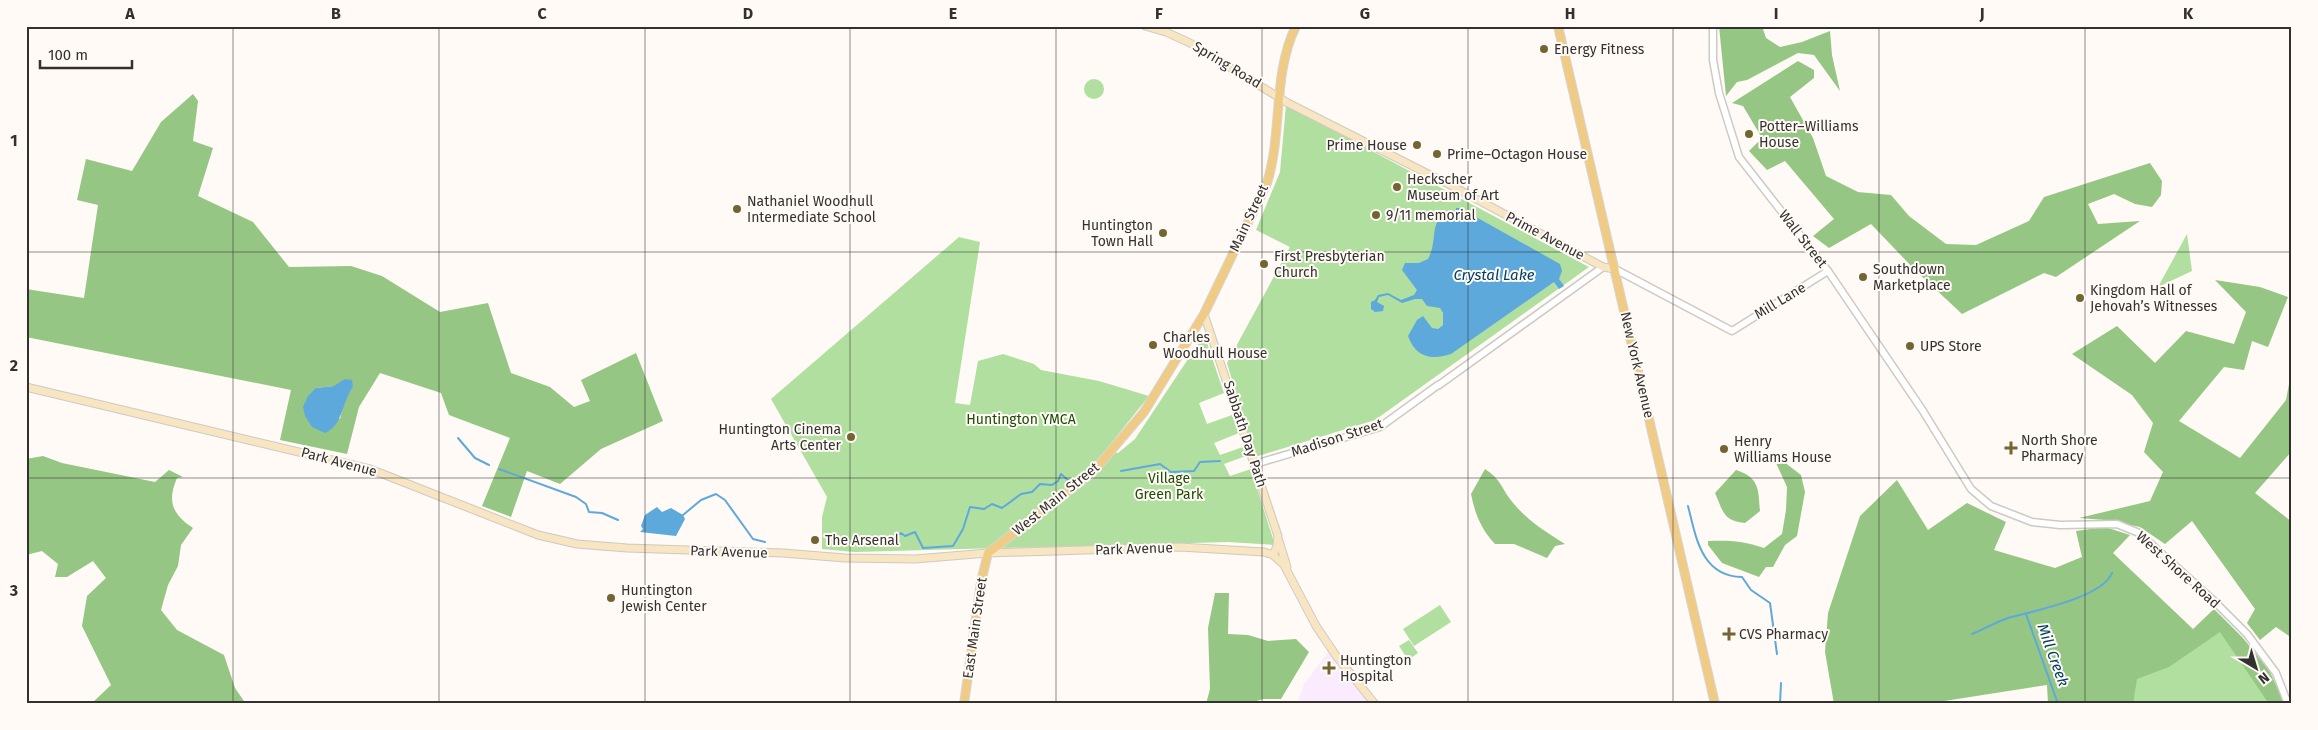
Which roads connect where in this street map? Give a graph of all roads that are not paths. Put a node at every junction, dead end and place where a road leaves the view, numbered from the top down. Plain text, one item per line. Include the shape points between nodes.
1 (1145, 26) edge
2 (1296, 26) edge
3 (1558, 26) edge
4 (1713, 26) edge
5 (1279, 96) junction
6 (1603, 267) junction
7 (1615, 269) junction
8 (1828, 271) junction
9 (1204, 314) junction
10 (1732, 331) joint
11 (26, 387) edge
12 (1156, 395) joint
13 (1938, 435) joint
14 (1255, 464) junction
15 (1278, 536) junction
16 (988, 552) junction
17 (1273, 555) junction
18 (1289, 575) junction
19 (964, 704) edge
20 (1375, 704) edge
21 (1715, 704) edge
22 (2288, 704) edge

1 - 5 main road, Spring Road via 1190,43
2 - 5 main road, Main Street via 1287,50
3 - 7 main road, New York Avenue
4 - 8 street, Wall Street via 1713,60 1719,93 1739,157
5 - 6 main road, Prime Avenue
5 - 9 main road, Main Street via 1273,164
6 - 7 main road, Prime Avenue
6 - 14 street, Madison Street via 1380,427
7 - 10 street, Prime Avenue
7 - 21 main road, New York Avenue
8 - 10 street, Mill Lane
8 - 13 street, Wall Street
9 - 12 main road, Main Street
9 - 14 main road, Sabbath Day Path
11 - 16 main road, Park Avenue via 370,469 538,535 576,544 845,558 915,559
12 - 16 main road, West Main Street via 1092,473
13 - 22 street, West Shore Road via 1968,485 1982,500 1998,510 2045,524 2117,524 2145,537 2255,643 2276,673
14 - 15 main road, Sabbath Day Path
15 - 17 main road
15 - 18 main road, Sabbath Day Path
16 - 17 main road, Park Avenue via 1180,547 1238,549
16 - 19 main road, East Main Street
17 - 18 main road via 1282,562
18 - 20 main road via 1323,636

